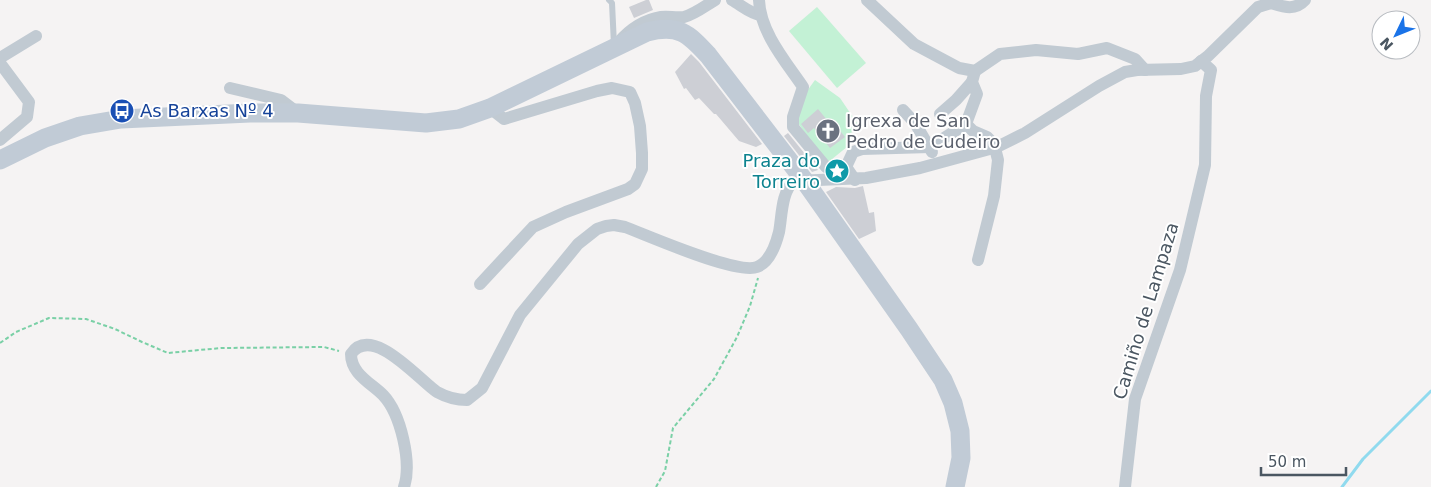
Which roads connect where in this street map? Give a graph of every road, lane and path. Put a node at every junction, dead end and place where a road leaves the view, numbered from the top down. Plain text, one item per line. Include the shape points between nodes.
1 (609, 0) edge
2 (715, 0) edge
3 (732, 0) edge
4 (759, 0) edge
5 (867, 0) edge
6 (1305, 0) edge
7 (1270, 2) edge
8 (761, 15) junction
9 (36, 36) dead end
10 (614, 47) junction
11 (0, 58) edge
12 (1201, 61) junction
13 (0, 63) edge
14 (1145, 70) junction
15 (973, 77) junction
16 (230, 88) dead end
17 (956, 100) junction
18 (490, 108) junction
19 (903, 110) dead end
20 (298, 113) junction
21 (940, 114) dead end
22 (968, 119) junction
23 (0, 140) edge
24 (930, 147) junction
25 (996, 148) junction
26 (0, 160) edge
27 (938, 163) junction
28 (846, 167) junction
29 (804, 180) junction
30 (855, 180) junction
31 (978, 260) dead end
32 (763, 264) junction
33 (480, 284) dead end
34 (0, 343) edge
35 (351, 354) junction
36 (404, 487) edge
37 (656, 487) edge
38 (955, 487) edge
39 (1125, 487) edge

1 - 10 lane via 612,3
2 - 10 street via 683,17 660,17 642,23 629,30
3 - 8 street
4 - 8 street
5 - 15 street via 914,44
6 - 7 street via 1291,8
7 - 12 street via 1258,7
8 - 28 street via 770,37 803,88 793,127 826,167
9 - 11 street
10 - 18 street
10 - 29 street via 646,32 664,28 690,36
12 - 14 street via 1188,68
12 - 39 street, Camiño de Lampaza via 1211,70 1206,96 1205,165 1180,270 1135,399
13 - 23 street via 29,102 27,117
14 - 15 street via 1135,59 1107,48 1078,54 1036,50 1000,54
14 - 25 street via 1131,70 1117,76
15 - 17 street
15 - 22 street via 976,94
16 - 20 street via 281,100
17 - 21 street
17 - 22 street
18 - 20 street via 459,119 426,123
18 - 33 street via 504,119 597,91 612,88 630,92 640,126 642,169 639,178 628,189 533,227
19 - 24 street via 916,123
20 - 26 street via 121,119 80,126 45,138
22 - 24 street via 950,136
22 - 25 street via 973,131 987,137
24 - 27 street
24 - 28 street via 862,149 853,152
25 - 27 street
25 - 31 street via 994,196
27 - 30 street
28 - 30 street
29 - 30 street
29 - 32 street via 790,184 777,238
29 - 38 street via 950,393 960,432 961,458
32 - 35 street via 751,268 737,266 687,252 625,227 606,226 592,232 578,244 525,307 482,388 467,400 435,390 398,358 377,348 365,345
32 - 37 path via 737,337 714,379 673,428 665,471
34 - 35 path via 16,332 49,318 86,319 168,353 221,348 324,347
35 - 36 street via 351,361 360,376 383,396 397,416 404,443

